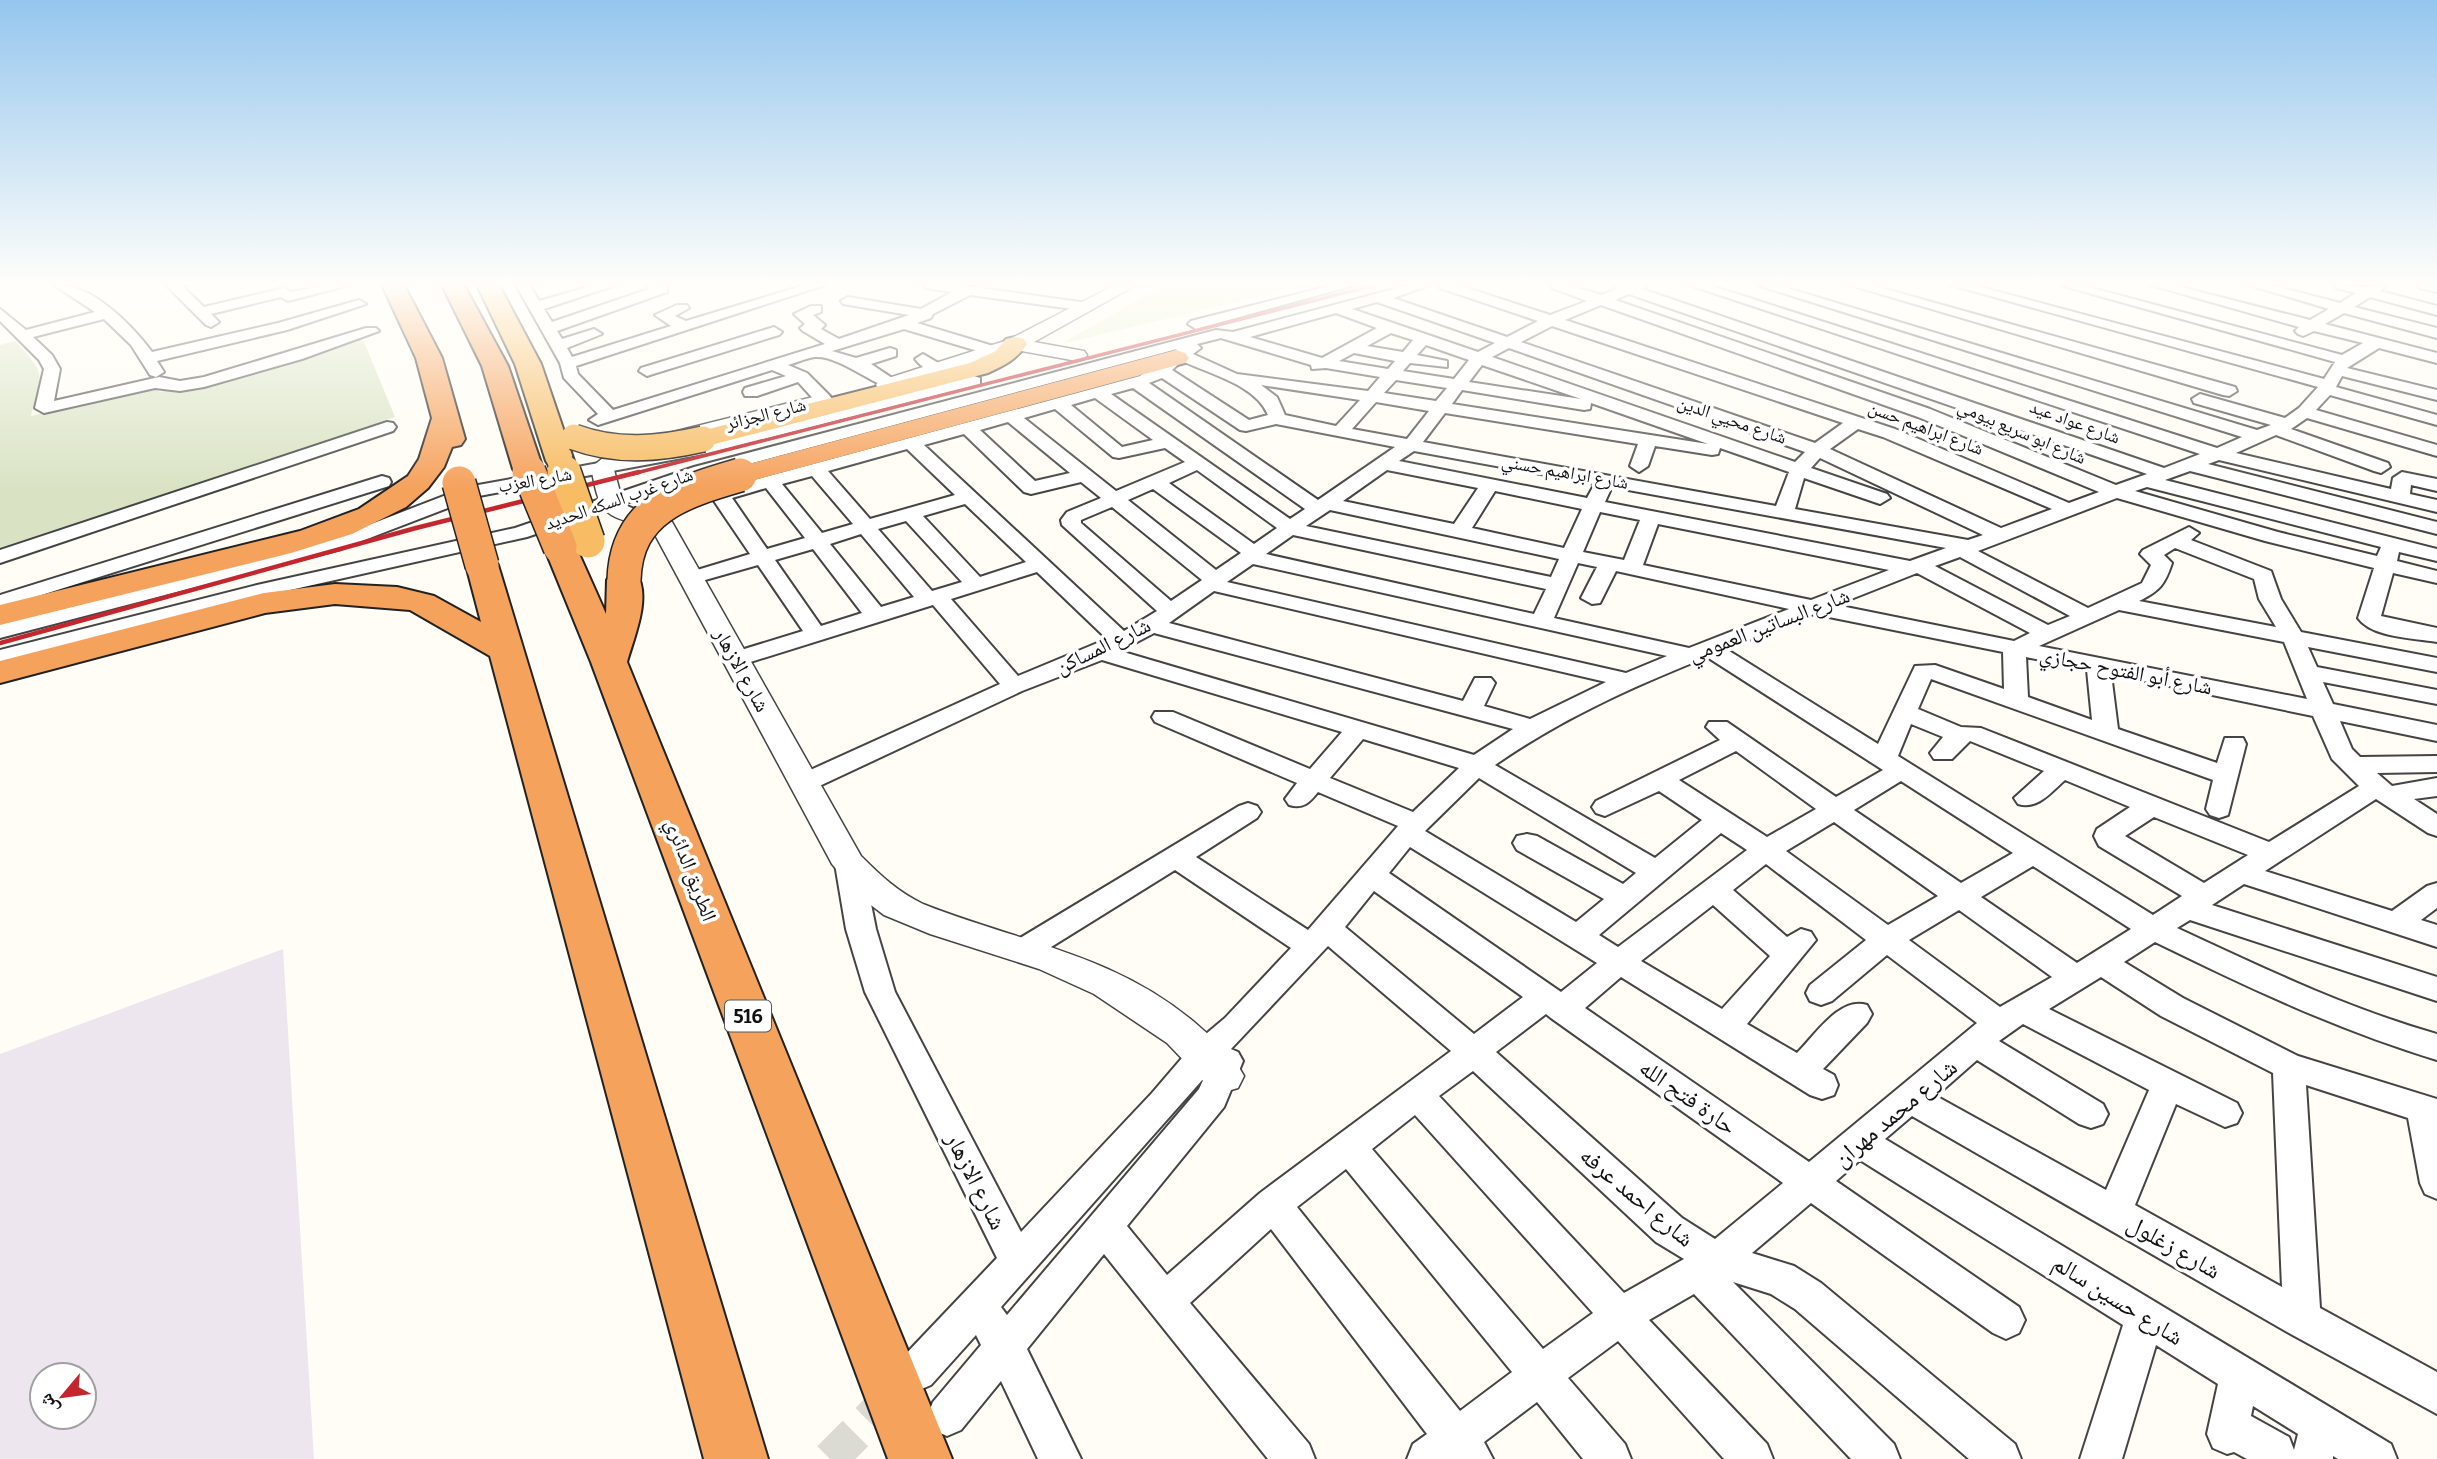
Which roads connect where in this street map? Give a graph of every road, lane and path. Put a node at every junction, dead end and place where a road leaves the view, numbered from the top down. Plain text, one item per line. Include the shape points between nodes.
1 (40, 353) edge
2 (145, 353) edge
3 (222, 353) edge
4 (230, 353) edge
5 (243, 353) edge
6 (427, 353) edge
7 (488, 353) edge
8 (522, 353) edge
9 (564, 353) edge
10 (601, 353) edge
11 (612, 353) edge
12 (706, 353) edge
13 (807, 353) edge
14 (816, 353) edge
15 (890, 353) dead end
16 (984, 353) edge
17 (1005, 353) edge
18 (1058, 353) edge
19 (1084, 353) edge
20 (1143, 353) edge
21 (1193, 353) edge
22 (1261, 353) edge
23 (1285, 353) edge
24 (1342, 353) edge
25 (1379, 353) edge
26 (1410, 353) edge
27 (1465, 353) edge
28 (1487, 353) edge
29 (1539, 353) edge
30 (1563, 353) edge
31 (1647, 353) edge
32 (1653, 353) edge
33 (1690, 353) edge
34 (1753, 353) edge
35 (1817, 353) edge
36 (1907, 353) edge
37 (1988, 353) edge
38 (2044, 353) edge
39 (2086, 353) edge
40 (2109, 353) edge
41 (2209, 353) edge
42 (2276, 353) edge
43 (2300, 353) edge
44 (2367, 353) edge
45 (2417, 353) edge
46 (1077, 355) junction
47 (223, 356) junction
48 (1919, 357) junction
49 (149, 358) junction
50 (1405, 358) junction
51 (1479, 358) junction
52 (1553, 358) junction
53 (2437, 358) edge
54 (2103, 360) junction
55 (1173, 361) junction
56 (568, 363) junction
57 (858, 363) junction
58 (1323, 363) junction
59 (771, 364) junction
60 (1441, 364) dead end
61 (1239, 365) junction
62 (2027, 365) junction
63 (2260, 367) junction
64 (1590, 370) junction
65 (647, 371) junction
66 (1808, 372) junction
67 (1660, 373) junction
68 (1391, 374) junction
69 (1882, 375) junction
70 (801, 376) junction
71 (2334, 376) junction
72 (1609, 377) junction
73 (2178, 377) junction
74 (2006, 380) junction
75 (159, 382) junction
76 (1136, 382) junction
77 (1287, 383) junction
78 (889, 384) junction
79 (1457, 385) junction
80 (1916, 386) junction
81 (2041, 386) dead end
82 (1563, 387) junction
83 (751, 391) dead end
84 (2229, 391) junction
85 (1098, 392) junction
86 (2146, 392) junction
87 (684, 393) junction
88 (1769, 393) junction
89 (2437, 395) edge
90 (1372, 396) junction
91 (824, 400) junction
92 (1586, 400) junction
93 (1887, 400) junction
94 (1058, 403) junction
95 (2214, 403) junction
96 (1440, 407) junction
97 (1754, 409) dead end
98 (1924, 413) junction
99 (446, 415) junction
100 (1488, 415) junction
101 (1011, 416) junction
102 (2195, 417) junction
103 (1278, 418) junction
104 (2110, 419) junction
105 (2437, 420) edge
106 (2156, 421) dead end
107 (1536, 422) junction
108 (1736, 422) junction
109 (1856, 422) junction
110 (2282, 425) junction
111 (387, 427) dead end
112 (968, 428) junction
113 (1570, 428) junction
114 (2084, 430) dead end
115 (1341, 431) junction
116 (1972, 432) junction
117 (1889, 433) junction
118 (2173, 433) junction
119 (1648, 440) junction
120 (2067, 440) junction
121 (1166, 442) junction
122 (911, 443) junction
123 (1412, 444) junction
124 (567, 449) junction
125 (1931, 449) junction
126 (1818, 450) junction
127 (2437, 451) edge
128 (1463, 453) junction
129 (2218, 454) junction
130 (1779, 461) junction
131 (1514, 463) junction
132 (1196, 464) junction
133 (1384, 464) junction
134 (2190, 465) junction
135 (1639, 466) dead end
136 (2381, 467) dead end
137 (602, 468) junction
138 (1799, 468) junction
139 (816, 469) junction
140 (1085, 475) junction
141 (2156, 478) junction
142 (1604, 479) junction
143 (382, 482) dead end
144 (771, 482) junction
145 (1157, 483) junction
146 (1490, 484) junction
147 (2437, 485) edge
148 (1900, 486) junction
149 (2116, 492) junction
150 (720, 495) junction
151 (968, 497) junction
152 (1880, 498) junction
153 (1114, 500) junction
154 (612, 504) junction
155 (1595, 505) junction
156 (1323, 506) junction
157 (2437, 506) edge
158 (2398, 507) junction
159 (2070, 510) junction
160 (1784, 512) junction
161 (910, 514) junction
162 (1651, 516) junction
163 (2206, 520) junction
164 (659, 522) junction
165 (1846, 523) junction
166 (866, 527) junction
167 (2437, 528) edge
168 (1291, 529) junction
169 (1459, 531) junction
170 (2000, 535) junction
171 (818, 542) junction
172 (2177, 542) junction
173 (2392, 544) junction
174 (1968, 549) junction
175 (573, 555) junction
176 (1252, 555) junction
177 (2437, 555) edge
178 (1572, 556) junction
179 (0, 557) edge
180 (764, 558) junction
181 (1609, 564) junction
182 (1039, 565) junction
183 (2385, 565) junction
184 (1916, 567) junction
185 (1631, 568) junction
186 (2437, 577) edge
187 (691, 578) junction
188 (1212, 582) junction
189 (975, 585) junction
190 (1558, 585) junction
191 (1592, 598) dead end
192 (933, 599) junction
193 (0, 602) edge
194 (2118, 603) junction
195 (1816, 608) junction
196 (0, 615) edge
197 (2088, 616) junction
198 (877, 617) junction
199 (1161, 618) junction
200 (1542, 621) junction
201 (0, 631) edge
202 (2048, 634) junction
203 (2437, 635) edge
204 (817, 636) junction
205 (2292, 636) junction
206 (1112, 647) junction
207 (2014, 649) junction
208 (505, 650) junction
209 (1700, 652) junction
210 (0, 657) edge
211 (736, 659) junction
212 (609, 662) junction
213 (2098, 665) junction
214 (2437, 665) edge
215 (0, 672) edge
216 (2307, 672) junction
217 (1628, 680) junction
218 (1483, 683) dead end
219 (1014, 686) junction
220 (2437, 697) edge
221 (2016, 699) junction
222 (2322, 709) junction
223 (1470, 710) junction
224 (1904, 712) junction
225 (1164, 717) dead end
226 (1533, 727) junction
227 (1358, 729) junction
228 (2106, 733) junction
229 (2437, 733) edge
230 (2234, 744) dead end
231 (2437, 764) edge
232 (1477, 765) junction
233 (2352, 765) junction
234 (1892, 766) junction
235 (2063, 769) junction
236 (2227, 776) junction
237 (1659, 779) junction
238 (804, 783) junction
239 (2437, 787) edge
240 (1306, 789) junction
241 (2382, 791) junction
242 (2027, 798) dead end
243 (2152, 805) junction
244 (1605, 807) dead end
245 (1835, 809) junction
246 (2219, 809) dead end
247 (1248, 812) dead end
248 (1719, 820) junction
249 (2437, 827) edge
250 (1412, 828) junction
251 (1527, 843) dead end
252 (1766, 850) junction
253 (2032, 854) junction
254 (2271, 854) junction
255 (1176, 857) junction
256 (849, 864) junction
257 (1656, 872) junction
258 (1370, 873) junction
259 (2241, 873) junction
260 (1714, 890) junction
261 (2437, 893) edge
262 (1961, 897) junction
263 (1625, 898) junction
264 (2196, 902) junction
265 (2396, 923) junction
266 (2154, 929) junction
267 (1578, 936) junction
268 (2437, 936) edge
269 (1318, 937) junction
270 (1887, 939) junction
271 (1025, 949) junction
272 (1620, 961) junction
273 (2089, 970) junction
274 (2437, 989) edge
275 (1821, 993) dead end
276 (1554, 1003) junction
277 (1856, 1014) dead end
278 (1999, 1025) junction
279 (1726, 1026) junction
280 (2437, 1047) edge
281 (1474, 1052) junction
282 (1214, 1064) junction
283 (2289, 1066) junction
284 (2168, 1084) junction
285 (1417, 1095) junction
286 (1912, 1099) junction
287 (2430, 1111) edge
288 (2225, 1113) dead end
289 (2091, 1114) dead end
290 (1860, 1142) junction
291 (1349, 1147) junction
292 (1810, 1183) junction
293 (2437, 1183) edge
294 (1273, 1203) junction
295 (2114, 1212) junction
296 (1103, 1225) junction
297 (1018, 1263) junction
298 (1707, 1266) junction
299 (1165, 1301) junction
300 (979, 1306) junction
301 (1621, 1315) junction
302 (2146, 1317) junction
303 (2007, 1320) dead end
304 (2301, 1320) junction
305 (1005, 1347) junction
306 (917, 1371) dead end
307 (1540, 1375) junction
308 (2240, 1376) junction
309 (2437, 1394) edge
310 (947, 1416) dead end
311 (2302, 1446) edge
312 (1452, 1452) edge
313 (736, 1459) edge
314 (920, 1459) edge
315 (1060, 1459) edge
316 (1294, 1459) edge
317 (1610, 1459) edge
318 (1752, 1459) edge
319 (1879, 1459) edge
320 (2000, 1459) edge
321 (2101, 1459) edge
322 (2376, 1459) edge

1 - 75 street via 52,369 42,405 46,408
2 - 49 street
3 - 47 street
4 - 47 street
5 - 47 street
6 - 99 highway
7 - 175 highway, الطريق الدائري / 516, bridge via 528,468
8 - 124 highway via 547,421
9 - 56 street
10 - 56 street
11 - 65 street
12 - 65 street
13 - 59 street
14 - 57 street
15 - 57 street
16 - 78 street, شارع الجزائر via 931,365
17 - 124 highway, bridge via 979,368 685,443
18 - 46 street
19 - 46 street, شارع العزب
20 - 154 street, شارع غرب السكه الحديد via 701,471
21 - 55 street, شارع غرب السكه الحديد
22 - 61 street
23 - 58 street
24 - 58 street
25 - 50 street
26 - 50 street
27 - 51 street
28 - 51 street
29 - 52 street, شارع محيي الدين
30 - 52 street
31 - 72 street
32 - 67 street, شارع ابراهيم حسن
33 - 67 street
34 - 66 street, شارع ابو سريع بيومي
35 - 69 street, شارع عواد عيد
36 - 48 street
37 - 62 street
38 - 62 street
39 - 54 street
40 - 54 street
41 - 63 street
42 - 63 street
43 - 71 street
44 - 71 street, شارع البساتين العمومي
45 - 53 street
46 - 137 street, شارع العزب via 743,440
47 - 49 street
47 - 75 street via 171,387
48 - 69 street
48 - 74 street
49 - 75 street
50 - 60 street
50 - 68 street
51 - 79 street
51 - 82 street
52 - 64 street, شارع محيي الدين
54 - 73 street
55 - 61 street via 1214,369
55 - 76 street, شارع غرب السكه الحديد
55 - 103 street via 1246,426
55 - 212 highway, bridge via 701,487 667,504 636,529 625,546 623,618
56 - 87 street via 570,375 603,418
57 - 78 street
58 - 68 street
58 - 77 street
59 - 70 street
59 - 87 street
61 - 77 street
61 - 103 street via 1271,401
62 - 74 street
62 - 86 street
63 - 71 street
63 - 84 street
64 - 72 street, شارع محيي الدين
64 - 82 street
65 - 87 street
66 - 88 street
66 - 93 street, شارع ابو سريع بيومي
67 - 72 street, شارع محيي الدين
67 - 88 street, شارع ابراهيم حسن
67 - 108 street, شارع محيي الدين
68 - 79 street
68 - 90 street
69 - 80 street, شارع عواد عيد
70 - 83 street
70 - 91 street
71 - 89 street
71 - 105 street
71 - 110 street, شارع البساتين العمومي
73 - 84 street
73 - 86 street
74 - 81 street
74 - 104 street
76 - 85 street, شارع غرب السكه الحديد
76 - 156 street
77 - 90 street
78 - 91 street, شارع الجزائر
79 - 92 street
79 - 96 street
80 - 93 street
80 - 120 street, شارع عواد عيد
82 - 92 street
84 - 95 street
85 - 94 street, شارع غرب السكه الحديد
85 - 121 street
86 - 95 street
86 - 102 street
86 - 104 street
88 - 109 street, شارع ابراهيم حسن
90 - 96 street
90 - 115 street
91 - 137 street, شارع الجزائر via 634,447
92 - 113 street
92 - 130 street
93 - 98 street, شارع ابو سريع بيومي
94 - 101 street, شارع غرب السكه الحديد
94 - 121 street via 1119,453
95 - 102 street
95 - 110 street
96 - 100 street
96 - 123 street
97 - 108 street
98 - 116 street, شارع ابو سريع بيومي
98 - 117 street
99 - 196 highway via 427,473 402,495 363,517 302,539
99 - 208 highway, bridge via 459,483
100 - 107 street
100 - 128 street
101 - 112 street, شارع غرب السكه الحديد
101 - 140 street
102 - 110 street
102 - 118 street
103 - 115 street, شارع ابراهيم حسني
104 - 118 street
106 - 118 street
107 - 113 street
107 - 131 street
108 - 126 street, شارع محيي الدين
109 - 117 street, شارع ابراهيم حسن
109 - 126 street
110 - 127 street
110 - 129 street, شارع البساتين العمومي
110 - 136 street
111 - 179 street
112 - 122 street, شارع غرب السكه الحديد
112 - 140 street via 1031,488
113 - 119 street
114 - 120 street
115 - 123 street, شارع ابراهيم حسني
116 - 125 street
116 - 149 street, شارع ابو سريع بيومي
117 - 125 street, شارع ابراهيم حسن
118 - 129 street
119 - 130 street
119 - 135 street
120 - 141 street, شارع عواد عيد
121 - 132 street
122 - 139 street, شارع غرب السكه الحديد
122 - 151 street
123 - 128 street, شارع ابراهيم حسني
123 - 133 street, شارع المساكن
124 - 175 highway, bridge
125 - 159 street, شارع ابراهيم حسن
126 - 138 street
126 - 148 street, شارع محيي الدين
128 - 131 street, شارع ابراهيم حسني
129 - 134 street, شارع البساتين العمومي
129 - 158 street
130 - 138 street
131 - 142 street, شارع ابراهيم حسني
132 - 145 street
132 - 168 street
133 - 146 street
133 - 156 street, شارع المساكن
134 - 141 street, شارع البساتين العمومي
134 - 158 street
137 - 154 street
137 - 201 street, شارع العزب via 461,495 310,552
138 - 152 street
138 - 160 street via 1788,488
139 - 144 street, شارع غرب السكه الحديد
139 - 166 street
140 - 153 street
141 - 149 street, شارع البساتين العمومي
141 - 173 street, شارع عواد عيد
142 - 155 street
142 - 160 street, شارع ابراهيم حسني
143 - 193 street
144 - 150 street, شارع غرب السكه الحديد
144 - 171 street
145 - 153 street
145 - 176 street
146 - 155 street
146 - 169 street
147 - 158 street via 2402,478
148 - 152 street
148 - 170 street, شارع محيي الدين
149 - 159 street, شارع البساتين العمومي
149 - 163 street, شارع ابو سريع بيومي
150 - 164 street, شارع غرب السكه الحديد
150 - 180 street
151 - 161 street
151 - 182 street
152 - 165 street
153 - 188 street
153 - 199 street via 1074,516 1072,525
154 - 164 street via 623,512
154 - 210 street, شارع غرب السكه الحديد via 470,546 269,588
155 - 162 street
155 - 178 street
156 - 168 street, شارع المساكن
156 - 169 street, شارع أبو الفتوح حجازي
157 - 158 street
158 - 167 street
158 - 173 street
159 - 170 street, شارع البساتين العمومي
160 - 165 street, شارع ابراهيم حسني
161 - 166 street
161 - 189 street
162 - 184 street
162 - 185 street
163 - 172 street
163 - 183 street, شارع ابو سريع بيومي
164 - 187 street, شارع الازهار
165 - 174 street, شارع ابراهيم حسني
166 - 171 street
166 - 192 street
168 - 176 street, شارع المساكن
168 - 190 street
169 - 178 street, شارع أبو الفتوح حجازي
170 - 174 street, شارع البساتين العمومي
171 - 180 street
171 - 198 street
172 - 194 street via 2150,554 2162,563 2154,584
172 - 205 street via 2264,575 2270,599
173 - 177 street, شارع عواد عيد
173 - 183 street
174 - 184 street, شارع البساتين العمومي
174 - 197 street, شارع ابراهيم حسني
175 - 212 highway, الطريق الدائري / 516
176 - 188 street, شارع المساكن
176 - 200 street
178 - 181 street, شارع أبو الفتوح حجازي
178 - 190 street
180 - 187 street
180 - 204 street
181 - 185 street, شارع أبو الفتوح حجازي
181 - 191 street
182 - 189 street
182 - 206 street
183 - 186 street, شارع ابو سريع بيومي
183 - 203 street via 2371,621
184 - 195 street, شارع البساتين العمومي
184 - 202 street
185 - 195 street, شارع أبو الفتوح حجازي
187 - 211 street, شارع الازهار
188 - 199 street, شارع المساكن
188 - 217 street
189 - 192 street
190 - 200 street
192 - 198 street
192 - 219 street
194 - 197 street
194 - 205 street
195 - 207 street, شارع أبو الفتوح حجازي
195 - 209 street, شارع البساتين العمومي
197 - 202 street
198 - 204 street
199 - 206 street, شارع المساكن
199 - 223 street
200 - 209 street
202 - 207 street
204 - 211 street
205 - 214 street
205 - 216 street
206 - 219 street, شارع المساكن
206 - 227 street
207 - 213 street, شارع أبو الفتوح حجازي
207 - 221 street
208 - 215 highway via 422,604 368,594 335,594 264,603
208 - 313 highway
209 - 217 street, شارع البساتين العمومي
209 - 234 street
211 - 238 street, شارع الازهار
212 - 314 highway, الطريق الدائري / 516
213 - 222 street, شارع أبو الفتوح حجازي
213 - 228 street
216 - 220 street
216 - 222 street
217 - 226 street, شارع البساتين العمومي
218 - 223 street
219 - 238 street, شارع المساكن
221 - 224 street via 1925,670
221 - 228 street
222 - 229 street, شارع أبو الفتوح حجازي
222 - 233 street via 2341,753
223 - 226 street
224 - 234 street
224 - 235 street via 1951,744 1972,733
225 - 240 street
226 - 232 street, شارع البساتين العمومي
227 - 232 street
227 - 240 street
228 - 236 street
230 - 236 street
231 - 233 street
232 - 250 street, شارع البساتين العمومي
232 - 257 street
233 - 241 street
234 - 245 street
234 - 253 street
235 - 242 street
235 - 243 street
236 - 246 street
237 - 244 street
237 - 245 street via 1728,734
237 - 248 street
238 - 256 street, شارع الازهار
239 - 241 street
240 - 250 street
241 - 249 street
241 - 254 street, شارع محمد مهران
243 - 254 street
243 - 264 street via 2107,836
245 - 252 street
245 - 262 street
247 - 255 street
248 - 252 street
248 - 257 street
250 - 258 street, شارع البساتين العمومي
250 - 267 street
251 - 263 street
252 - 260 street
252 - 270 street
253 - 262 street
253 - 266 street
254 - 259 street, شارع محمد مهران
255 - 269 street, شارع احمد عرفه
255 - 271 street
256 - 271 street, شارع الازهار via 877,894 897,906
256 - 297 street, شارع الازهار via 861,929 880,992
257 - 263 street
258 - 269 street, شارع البساتين العمومي
258 - 276 street, حارة فتح الله
259 - 264 street, شارع محمد مهران
259 - 265 street
260 - 272 street
260 - 279 street via 1795,947
261 - 265 street
262 - 270 street
262 - 273 street
263 - 267 street
264 - 266 street, شارع محمد مهران
264 - 274 street
265 - 268 street
266 - 273 street, شارع محمد مهران
266 - 280 street via 2294,996
267 - 272 street
269 - 281 street, شارع احمد عرفه
269 - 282 street, شارع البساتين العمومي via 1236,1027
270 - 275 street
270 - 278 street
271 - 282 street, شارع الازهار via 1132,996 1171,1021
272 - 276 street
272 - 279 street
273 - 278 street, شارع محمد مهران
273 - 283 street
276 - 281 street
276 - 292 street, حارة فتح الله
277 - 279 street via 1811,1078
278 - 284 street
278 - 286 street, شارع محمد مهران
278 - 289 street
281 - 285 street
281 - 298 street, شارع احمد عرفه
282 - 296 street, شارع البساتين العمومي via 1212,1097
282 - 297 street, شارع البساتين العمومي via 1164,1103
283 - 287 street
283 - 304 street
284 - 288 street
284 - 295 street
285 - 291 street
285 - 301 street
286 - 290 street, شارع محمد مهران
286 - 295 street, شارع زغلول
287 - 293 street
290 - 292 street, شارع محمد مهران
290 - 302 street, شارع حسين سالم
291 - 294 street
291 - 307 street
292 - 298 street, شارع محمد مهران
292 - 303 street, حارة فتح الله
294 - 299 street
294 - 312 street
295 - 304 street, شارع زغلول
296 - 299 street
296 - 305 street, شارع البساتين العمومي
297 - 300 street, شارع البساتين العمومي
298 - 301 street, شارع محمد مهران
298 - 319 street
298 - 320 street, شارع احمد عرفه via 1782,1279 1808,1296
299 - 316 street
300 - 305 street
300 - 306 street, شارع البساتين العمومي
301 - 307 street, شارع محمد مهران
301 - 318 street
302 - 308 street, شارع حسين سالم
302 - 321 street
304 - 309 street, شارع زغلول
305 - 310 street, شارع البساتين العمومي
305 - 315 street
307 - 312 street, شارع محمد مهران
307 - 317 street
308 - 311 street, شارع حسين سالم
308 - 311 street via 2228,1430
311 - 322 street, شارع حسين سالم

